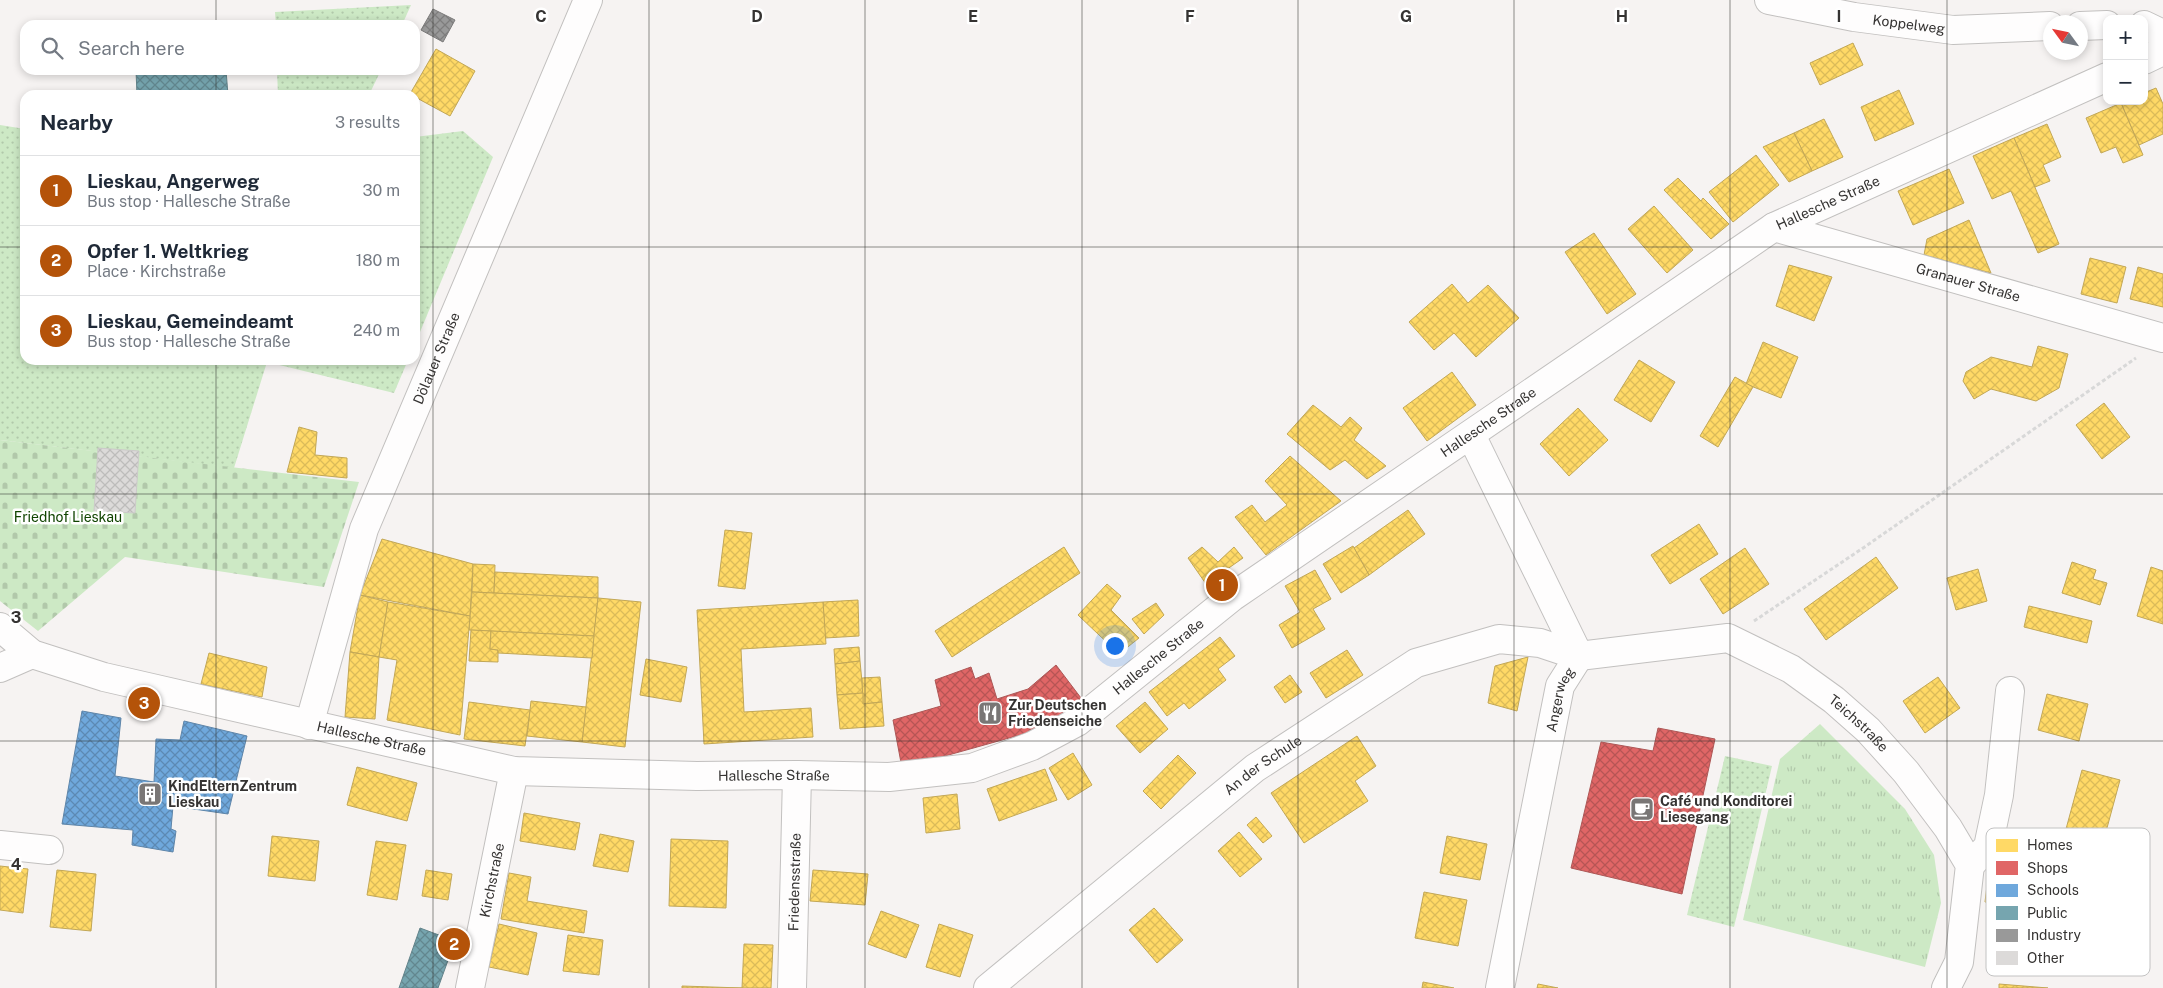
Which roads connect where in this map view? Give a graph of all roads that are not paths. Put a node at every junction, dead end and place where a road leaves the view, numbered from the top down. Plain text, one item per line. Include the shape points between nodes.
1 (588, 0) edge
2 (1770, 0) edge
3 (2043, 26) edge
4 (2088, 26) edge
5 (2103, 26) edge
6 (2148, 27) edge
7 (2163, 34) edge
8 (2163, 51) edge
9 (2148, 58) edge
10 (2103, 79) edge
11 (1774, 227) junction
12 (2163, 338) edge
13 (1471, 435) junction
14 (0, 627) edge
15 (32, 654) junction
16 (1579, 656) junction
17 (0, 668) edge
18 (2010, 691) dead end
19 (309, 725) junction
20 (514, 771) junction
21 (797, 775) junction
22 (1992, 828) edge
23 (0, 845) edge
24 (1986, 849) edge
25 (49, 850) dead end
26 (1970, 865) junction
27 (470, 988) edge
28 (792, 988) edge
29 (988, 988) edge
30 (1500, 988) edge
31 (1946, 988) edge

1 - 19 street, Dölauer Straße via 364,528
2 - 3 street, Koppelweg via 1854,17 1954,30
4 - 5 street
6 - 7 street
8 - 9 street
10 - 11 street, Hallesche Straße
11 - 12 street, Granauer Straße
11 - 13 street, Hallesche Straße
13 - 16 street, Angerweg
13 - 21 street, Hallesche Straße via 1232,597 1077,722 1032,746 972,768 889,778
14 - 15 street, Hallesche Straße
15 - 17 street
15 - 19 street, Hallesche Straße via 104,677
16 - 26 street, Teichstraße via 1728,638 1791,669 1868,730 1906,772 1948,828
16 - 29 street, An der Schule via 1540,643 1499,639 1416,663 1255,768
16 - 30 street, Angerweg via 1560,686
18 - 22 street via 2000,795
19 - 20 street, Hallesche Straße
20 - 21 street, Hallesche Straße
20 - 27 street, Kirchstraße
21 - 28 street, Friedensstraße
23 - 25 street
24 - 26 street
26 - 31 street via 1959,962

